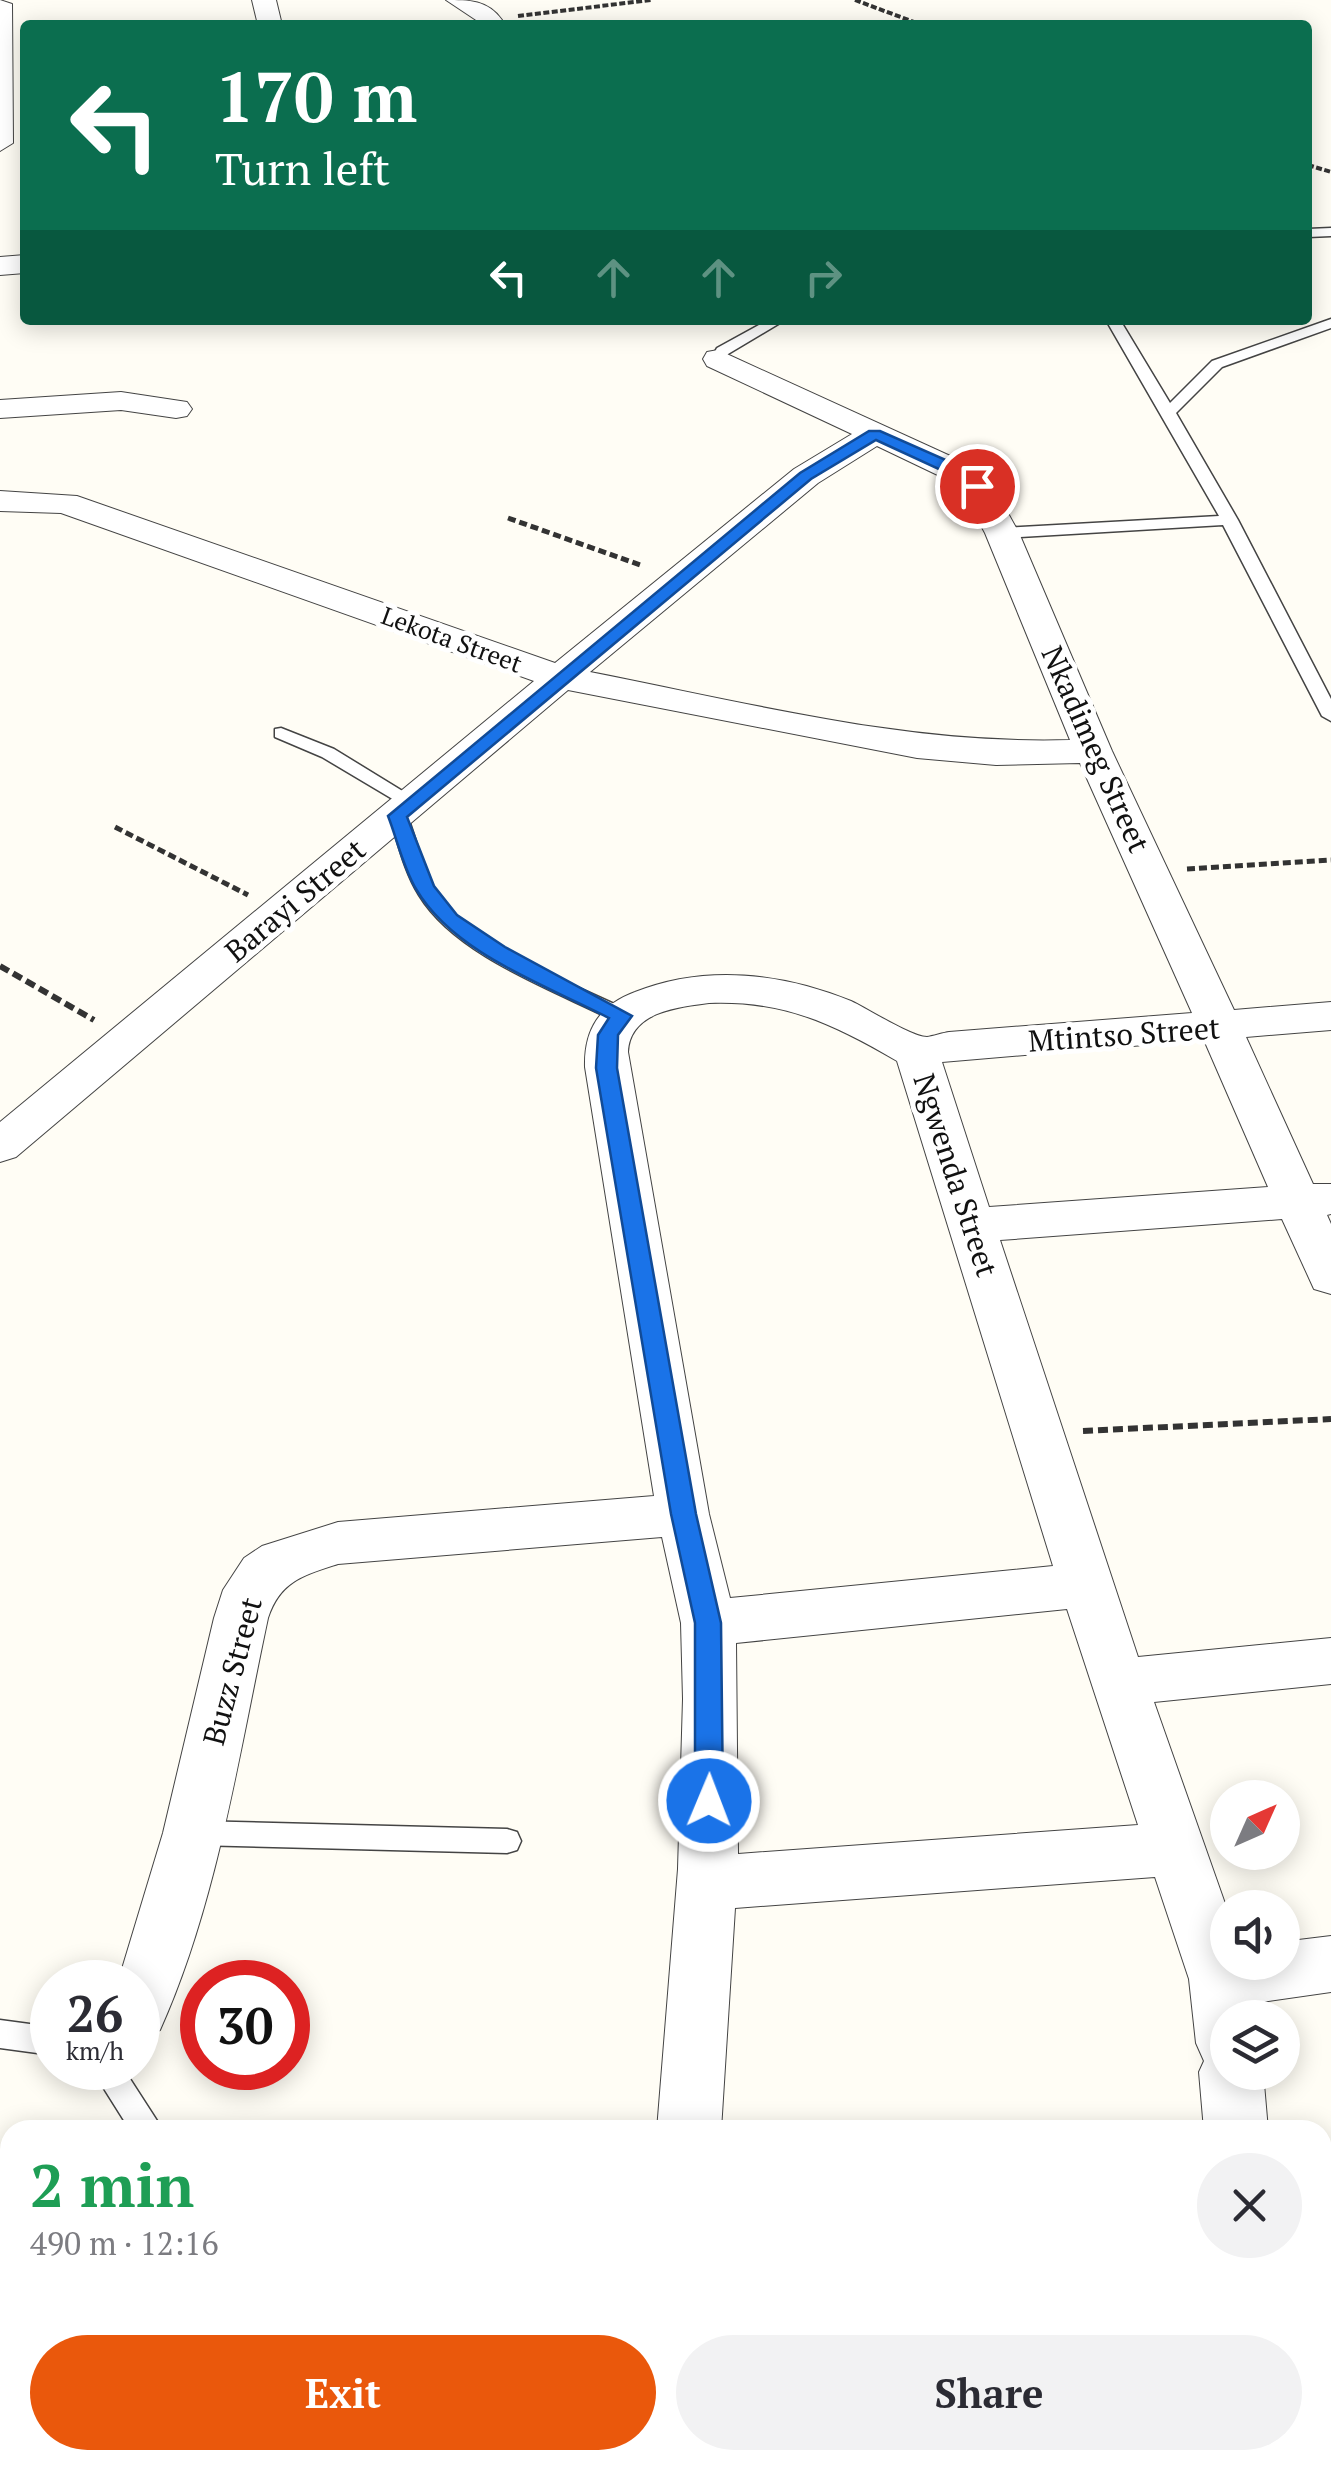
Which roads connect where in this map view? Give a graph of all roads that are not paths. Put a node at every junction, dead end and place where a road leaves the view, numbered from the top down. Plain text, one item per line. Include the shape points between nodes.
1 (458, 0) edge
2 (0, 4) edge
3 (484, 20) edge
4 (1, 69) edge
5 (4, 160) edge
6 (1331, 323) edge
7 (769, 325) edge
8 (1116, 325) edge
9 (718, 358) joint
10 (176, 408) dead end
11 (0, 409) edge
12 (1169, 412) junction
13 (875, 434) junction
14 (0, 500) edge
15 (1230, 520) junction
16 (1002, 532) junction
17 (562, 678) junction
18 (1331, 716) edge
19 (281, 733) dead end
20 (1094, 752) junction
21 (405, 809) junction
22 (622, 1016) junction
23 (1331, 1016) edge
24 (1222, 1027) junction
25 (917, 1052) junction
26 (0, 1146) edge
27 (1315, 1200) edge
28 (972, 1225) junction
29 (1331, 1277) edge
30 (683, 1514) junction
31 (1086, 1585) junction
32 (708, 1623) junction
33 (1331, 1660) edge
34 (1118, 1682) junction
35 (192, 1833) junction
36 (507, 1841) dead end
37 (1176, 1849) junction
38 (707, 1883) junction
39 (1210, 1949) edge
40 (156, 1960) edge
41 (1331, 1964) edge
42 (1300, 1968) edge
43 (0, 2034) edge
44 (30, 2038) edge
45 (121, 2090) edge
46 (1233, 2090) edge
47 (141, 2120) edge
48 (690, 2120) edge
49 (1235, 2120) edge

1 - 3 street
2 - 4 street
4 - 5 street
6 - 12 lane via 1217,364
7 - 9 lane
8 - 12 lane
9 - 13 street, Nkadimeg Street
10 - 11 street via 122,401
12 - 15 lane
13 - 16 street, Nkadimeg Street via 969,478
13 - 17 street, Barayi Street via 806,476
14 - 17 street, Lekota Street via 65,503
15 - 16 lane
15 - 18 lane
16 - 20 street, Nkadimeg Street
17 - 20 street, Lekota Street via 960,753
17 - 21 street, Barayi Street
19 - 21 lane via 328,753
20 - 24 street, Nkadimeg Street
21 - 22 lane via 425,887 450,919 498,952
21 - 26 street, Barayi Street
22 - 25 street, Ngwenda Street via 678,993 772,991 863,1022
22 - 30 street via 608,1035 607,1068
23 - 24 street, Mtintso Street
24 - 25 street, Mtintso Street
24 - 27 street, Nkadimeg Street
25 - 28 street, Ngwenda Street
27 - 28 street
27 - 29 street, Nkadimeg Street
28 - 31 street, Ngwenda Street
30 - 32 street
30 - 35 street, Buzz Street via 338,1543 281,1561 250,1590
31 - 32 street
31 - 34 street, Ngwenda Street
32 - 38 street
33 - 34 street
34 - 37 street, Ngwenda Street
35 - 36 lane
35 - 40 street, Buzz Street
37 - 38 street
37 - 39 street, Ngwenda Street
38 - 48 street
41 - 42 street
43 - 44 lane
45 - 47 lane
46 - 49 street

